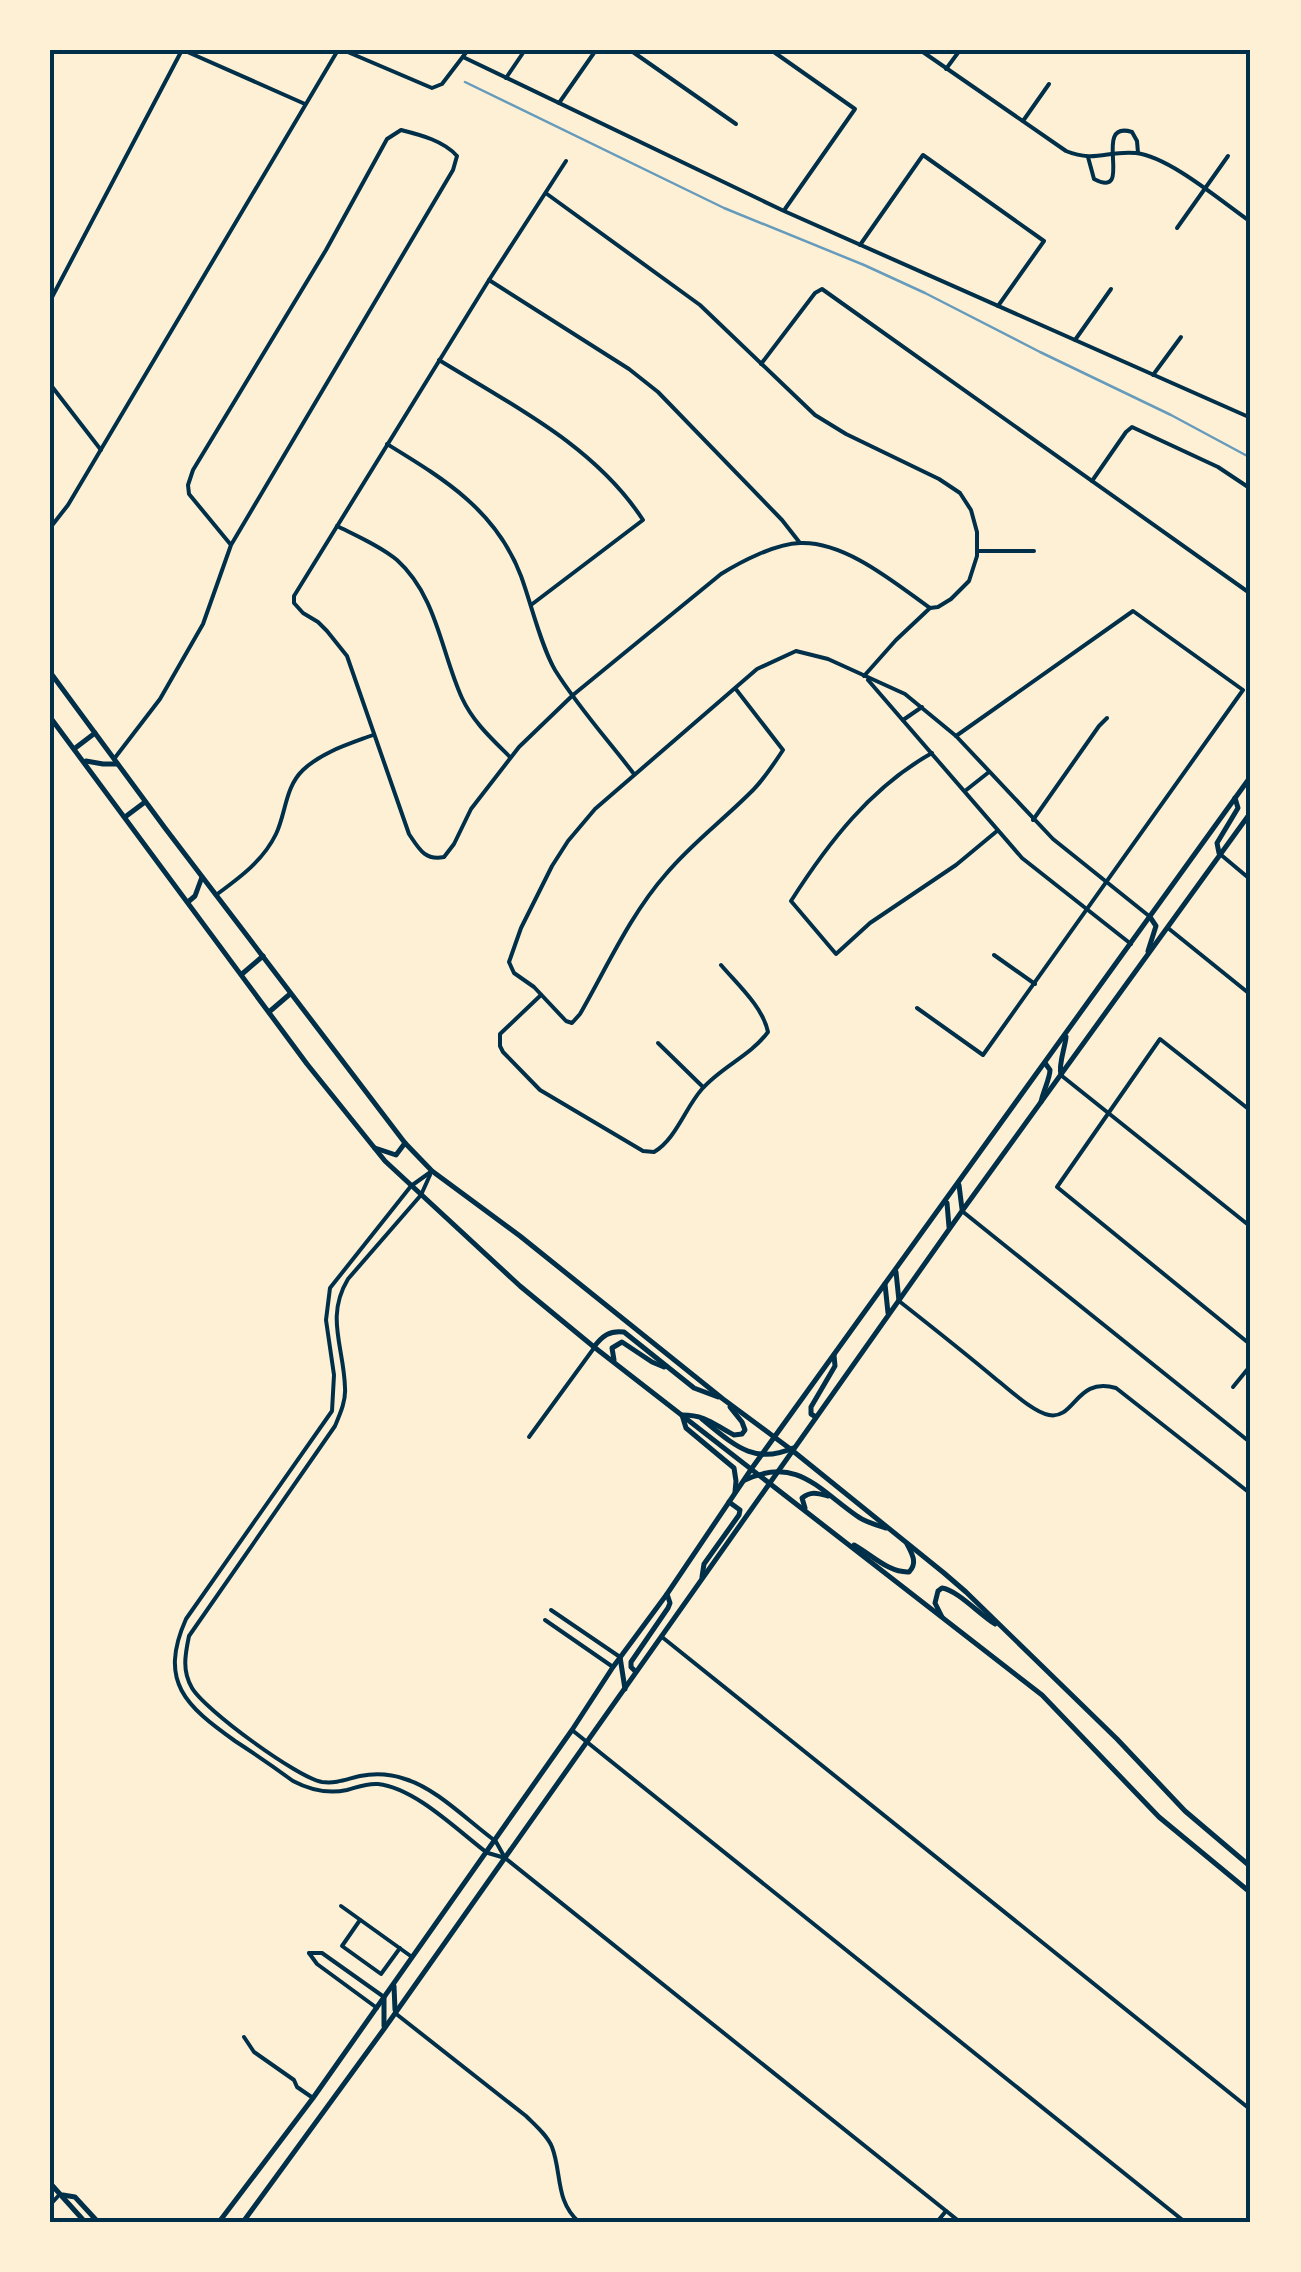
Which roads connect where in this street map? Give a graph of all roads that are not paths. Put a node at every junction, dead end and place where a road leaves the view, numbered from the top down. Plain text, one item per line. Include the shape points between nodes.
1 (54, 50) edge
2 (182, 50) edge
3 (341, 50) edge
4 (468, 50) edge
5 (526, 50) edge
6 (596, 50) edge
7 (630, 50) edge
8 (771, 50) edge
9 (920, 50) edge
10 (960, 50) edge
11 (50, 57) edge
12 (463, 57) junction
13 (946, 68) junction
14 (506, 78) junction
15 (1049, 84) dead end
16 (305, 104) junction
17 (559, 104) junction
18 (1023, 121) junction
19 (736, 124) dead end
20 (1138, 153) junction
21 (1114, 155) junction
22 (1228, 156) dead end
23 (1088, 158) junction
24 (566, 161) dead end
25 (1204, 190) junction
26 (546, 193) junction
27 (784, 211) junction
28 (1251, 222) edge
29 (1177, 228) dead end
30 (860, 245) junction
31 (489, 280) junction
32 (1111, 289) dead end
33 (50, 301) edge
34 (998, 306) junction
35 (1182, 337) dead end
36 (1075, 340) junction
37 (439, 360) junction
38 (761, 364) junction
39 (1153, 375) junction
40 (50, 384) edge
41 (1251, 418) edge
42 (387, 444) junction
43 (101, 450) junction
44 (1092, 481) junction
45 (1251, 489) edge
46 (337, 526) junction
47 (50, 528) edge
48 (800, 543) junction
49 (231, 545) junction
50 (978, 551) junction
51 (1034, 552) dead end
52 (1251, 594) edge
53 (530, 605) junction
54 (930, 608) junction
55 (50, 672) edge
56 (864, 676) junction
57 (735, 688) junction
58 (574, 695) junction
59 (922, 706) junction
60 (50, 716) edge
61 (1107, 718) dead end
62 (903, 720) junction
63 (95, 733) junction
64 (375, 734) junction
65 (956, 736) junction
66 (74, 749) junction
67 (932, 753) junction
68 (510, 758) junction
69 (82, 760) junction
70 (116, 761) junction
71 (989, 772) junction
72 (634, 774) junction
73 (1251, 776) edge
74 (964, 792) junction
75 (1235, 798) junction
76 (146, 802) junction
77 (1251, 812) edge
78 (125, 817) junction
79 (1033, 820) junction
80 (997, 831) junction
81 (1220, 854) junction
82 (202, 877) junction
83 (1251, 880) edge
84 (1106, 883) junction
85 (216, 895) junction
86 (188, 902) junction
87 (1086, 911) junction
88 (1150, 917) junction
89 (1168, 928) junction
90 (1131, 944) junction
91 (994, 955) dead end
92 (263, 956) junction
93 (1146, 959) junction
94 (721, 964) dead end
95 (242, 974) junction
96 (1035, 984) junction
97 (291, 994) junction
98 (541, 995) junction
99 (1251, 995) edge
100 (917, 1008) dead end
101 (269, 1012) junction
102 (1066, 1034) junction
103 (658, 1043) dead end
104 (1045, 1063) junction
105 (1062, 1076) junction
106 (702, 1087) junction
107 (1040, 1106) junction
108 (1251, 1111) edge
109 (1108, 1114) junction
110 (405, 1142) junction
111 (372, 1146) junction
112 (432, 1171) junction
113 (959, 1182) junction
114 (411, 1186) junction
115 (421, 1196) junction
116 (946, 1200) junction
117 (962, 1211) junction
118 (1251, 1227) edge
119 (949, 1230) junction
120 (896, 1269) junction
121 (885, 1284) junction
122 (899, 1301) junction
123 (888, 1316) junction
124 (1251, 1345) edge
125 (594, 1347) junction
126 (834, 1355) junction
127 (618, 1364) junction
128 (1251, 1365) edge
129 (672, 1370) junction
130 (1233, 1387) dead end
131 (724, 1398) junction
132 (682, 1415) junction
133 (699, 1417) junction
134 (816, 1418) junction
135 (529, 1437) dead end
136 (776, 1437) junction
137 (1251, 1443) edge
138 (793, 1449) junction
139 (762, 1455) junction
140 (752, 1468) junction
141 (778, 1472) junction
142 (758, 1474) junction
143 (745, 1480) junction
144 (770, 1482) junction
145 (1251, 1494) edge
146 (734, 1495) junction
147 (835, 1498) junction
148 (730, 1502) junction
149 (806, 1510) junction
150 (893, 1531) junction
151 (843, 1539) junction
152 (906, 1541) junction
153 (702, 1580) junction
154 (667, 1594) junction
155 (552, 1610) dead end
156 (545, 1620) dead end
157 (944, 1621) junction
158 (1006, 1630) junction
159 (662, 1637) junction
160 (620, 1657) junction
161 (612, 1667) junction
162 (637, 1672) junction
163 (625, 1689) junction
164 (572, 1730) junction
165 (587, 1742) junction
166 (494, 1840) junction
167 (487, 1852) junction
168 (504, 1858) junction
169 (1251, 1867) edge
170 (1251, 1893) edge
171 (341, 1906) dead end
172 (360, 1920) junction
173 (400, 1948) junction
174 (412, 1957) junction
175 (394, 1983) junction
176 (384, 1997) junction
177 (377, 2008) junction
178 (395, 2013) junction
179 (384, 2029) junction
180 (244, 2038) dead end
181 (313, 2098) junction
182 (1251, 2110) edge
183 (50, 2183) edge
184 (60, 2194) junction
185 (50, 2204) edge
186 (946, 2211) junction
187 (84, 2222) edge
188 (98, 2222) edge
189 (219, 2222) edge
190 (243, 2222) edge
191 (579, 2222) edge
192 (938, 2222) edge
193 (960, 2222) edge
194 (1185, 2222) edge

1 - 11 street
2 - 16 street
2 - 33 street
3 - 12 street via 432,88
3 - 16 street
4 - 12 street
5 - 14 street
6 - 17 street
7 - 19 street
8 - 27 street via 855,109
9 - 13 street
10 - 13 street
12 - 14 street
13 - 18 street
14 - 17 street
15 - 18 street
16 - 43 street
17 - 27 street
18 - 23 street
20 - 21 street
20 - 21 street via 1135,136 1123,129 1115,134
20 - 25 street
21 - 23 street
21 - 23 street via 1114,174 1104,183 1094,179
22 - 25 street
24 - 26 street
25 - 28 street
25 - 29 street
26 - 31 street
26 - 38 street via 700,305
27 - 30 street
30 - 34 street
30 - 34 street via 923,155 1044,241
31 - 37 street
31 - 48 street via 658,392
32 - 36 street
34 - 36 street
35 - 39 street
36 - 39 street
37 - 42 street
37 - 53 street via 574,445 643,520
38 - 44 street via 822,289
38 - 50 street via 815,414 960,493 971,510
39 - 41 street
40 - 43 street
42 - 46 street
42 - 53 street via 473,502 519,571
43 - 47 street
44 - 45 street via 1132,428
44 - 52 street
46 - 64 street via 294,603 347,656
46 - 68 street via 409,574 430,607 472,718
48 - 54 street via 874,568
48 - 58 street via 721,574
49 - 49 street via 453,170 453,150 401,130 387,140 193,470 189,494
49 - 70 street via 203,624
50 - 51 street
50 - 54 street via 969,581 952,600
53 - 58 street via 553,667
54 - 56 street
55 - 63 main road
56 - 57 street via 796,650
56 - 59 street
56 - 62 street
57 - 72 street
57 - 98 street via 783,750 754,790 663,877 572,1024
58 - 68 street
58 - 72 street
59 - 62 street
59 - 65 street
60 - 66 main road
61 - 79 street
62 - 67 street
63 - 66 main road
63 - 70 main road
64 - 68 street via 409,834 430,858 444,857
64 - 85 street via 302,770 265,852
65 - 71 street
65 - 84 street via 1134,611 1243,690
66 - 69 main road
67 - 74 street
67 - 80 street via 848,821 791,901 836,954
69 - 70 main road
69 - 78 main road
70 - 76 main road
71 - 74 street
71 - 79 street
72 - 98 street via 575,832 521,928 508,962
73 - 75 main road
74 - 80 street
75 - 81 main road via 1238,808 1217,843
75 - 88 main road
76 - 78 main road
76 - 82 main road
77 - 81 main road
78 - 86 main road
79 - 84 street
80 - 87 street
81 - 83 street
81 - 89 main road
82 - 85 main road
82 - 86 main road
84 - 87 street
84 - 88 street
85 - 92 main road
86 - 95 main road
87 - 90 street
87 - 96 street
88 - 90 main road
88 - 93 main road via 1156,931
89 - 93 main road
89 - 99 street
90 - 102 main road
91 - 96 street
92 - 95 main road
92 - 97 main road
93 - 105 main road
94 - 106 street via 768,1032
95 - 101 main road
96 - 100 street via 982,1055
97 - 101 main road
97 - 110 main road
98 - 106 street via 500,1034 503,1052 540,1090 642,1151 654,1152 666,1142
101 - 111 main road
102 - 104 main road
102 - 105 main road
103 - 106 street
104 - 107 main road via 1050,1077
104 - 113 main road
105 - 107 main road
105 - 109 street
107 - 117 main road
108 - 109 street via 1160,1039
109 - 118 street
109 - 124 street via 1057,1187
110 - 111 main road via 396,1154
110 - 112 main road
111 - 114 main road
112 - 114 street
112 - 115 street
112 - 131 main road
113 - 116 main road
113 - 117 main road
114 - 115 main road
114 - 167 street via 330,1288 332,1411 186,1619 176,1647 177,1675 195,1712 293,1781 332,1792 390,1786
115 - 125 main road
115 - 166 street via 342,1290 336,1310 346,1391 342,1410 189,1636 184,1670 212,1712 304,1776 321,1782 377,1774 405,1778
116 - 119 main road
116 - 120 main road
117 - 119 main road
117 - 137 street
119 - 122 main road
120 - 121 main road
120 - 122 main road
121 - 123 main road
121 - 126 main road
122 - 123 main road
122 - 145 street via 1048,1415 1060,1414 1090,1387 1116,1388
123 - 134 main road
125 - 127 main road
125 - 129 main road via 615,1330 624,1332
125 - 135 street
126 - 134 main road via 835,1366 810,1407
126 - 136 main road
127 - 129 main road via 612,1351 622,1342
127 - 132 main road
128 - 130 street
129 - 131 main road via 694,1388
131 - 133 main road via 742,1422 742,1434
131 - 136 main road
132 - 133 main road
132 - 140 main road
132 - 146 main road via 686,1428 734,1468
133 - 139 main road via 742,1450
134 - 138 main road
136 - 138 main road
136 - 139 main road
138 - 139 main road
138 - 141 main road
138 - 150 main road
139 - 140 main road
140 - 142 main road
140 - 143 main road
141 - 142 main road
141 - 144 main road
141 - 147 main road via 813,1481
142 - 143 main road
142 - 144 main road
143 - 146 main road
144 - 149 main road
144 - 153 main road
146 - 148 main road
147 - 149 main road via 808,1494 801,1503
147 - 150 main road via 860,1518
148 - 153 main road via 739,1514 704,1564
148 - 154 main road
149 - 151 main road
150 - 152 main road
151 - 152 main road via 903,1573 914,1563
151 - 157 main road
152 - 158 main road
153 - 159 main road
154 - 160 main road
154 - 162 main road via 668,1608 631,1662
155 - 160 street
156 - 161 street
157 - 158 main road via 935,1603 938,1591 949,1588
157 - 170 main road via 1042,1694 1159,1817
158 - 169 main road via 1185,1811
159 - 162 main road
159 - 182 street
160 - 161 main road
160 - 163 main road
161 - 164 main road
162 - 163 main road
163 - 165 main road
164 - 165 street
164 - 166 main road
165 - 168 main road
165 - 194 street
166 - 167 main road
166 - 168 street
167 - 168 street
167 - 174 main road
168 - 178 main road
168 - 186 street
171 - 172 street
172 - 173 street
172 - 173 street via 342,1946 381,1974
173 - 174 street
174 - 175 main road
175 - 176 main road
175 - 178 main road
176 - 177 main road
176 - 177 street via 322,1953 309,1953
176 - 179 main road
177 - 181 main road
178 - 179 main road
178 - 191 street via 540,2130 552,2147 566,2208
179 - 190 main road
180 - 181 street
181 - 189 main road
183 - 184 main road
184 - 185 street
184 - 187 main road
184 - 188 main road via 75,2197
186 - 192 street
186 - 193 street

